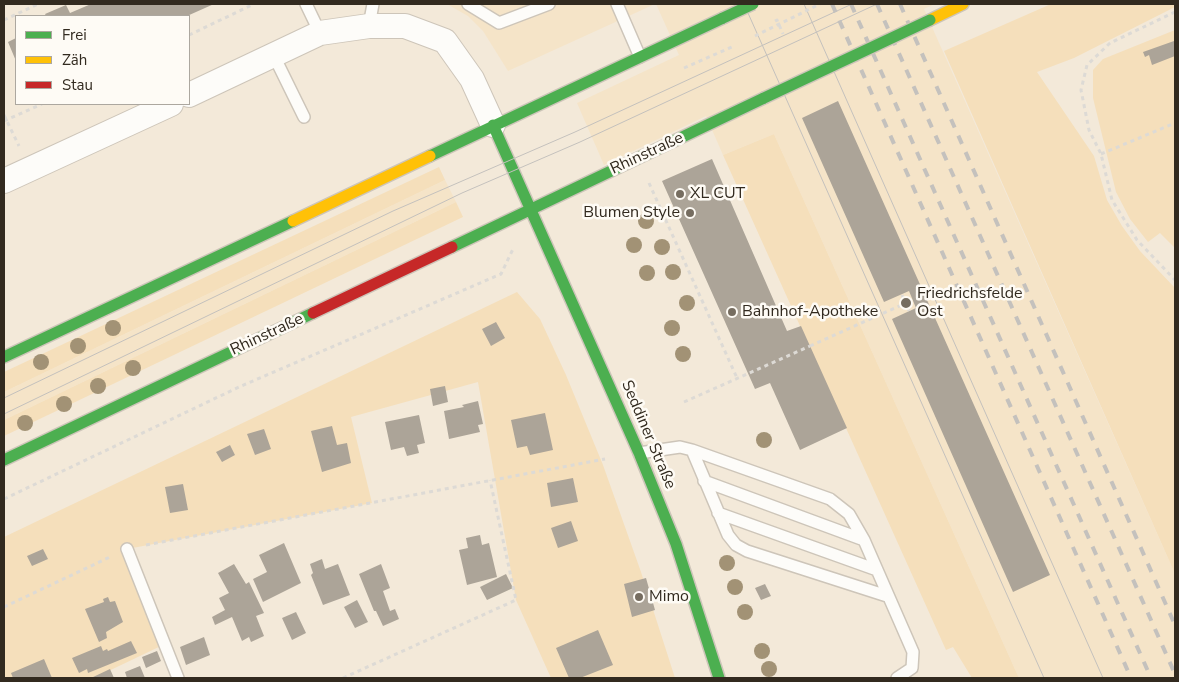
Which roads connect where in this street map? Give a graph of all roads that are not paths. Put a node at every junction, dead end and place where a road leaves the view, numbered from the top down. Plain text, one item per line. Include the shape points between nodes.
1 (306, 4) edge
2 (468, 4) edge
3 (617, 4) edge
4 (753, 4) edge
5 (963, 4) edge
6 (543, 5) edge
7 (371, 15) edge
8 (320, 34) junction
9 (274, 56) junction
10 (640, 57) junction
11 (190, 96) edge
12 (169, 105) edge
13 (304, 117) dead end
14 (493, 125) junction
15 (4, 181) edge
16 (532, 211) junction
17 (4, 357) edge
18 (692, 450) junction
19 (639, 452) junction
20 (4, 460) edge
21 (704, 481) junction
22 (718, 513) junction
23 (864, 540) junction
24 (127, 549) road end
25 (877, 570) junction
26 (887, 596) junction
27 (178, 678) edge
28 (719, 678) edge
29 (897, 678) edge

1 - 8 lane
2 - 6 lane via 499,23
3 - 10 lane
4 - 10 main road, bridge
5 - 16 main road, Rhinstraße, bridge
7 - 8 street
7 - 14 street via 445,42 472,79
8 - 9 street
9 - 11 street
9 - 13 lane
10 - 14 main road
12 - 15 street
14 - 16 main road
14 - 17 main road
16 - 19 main road, Seddiner Straße
16 - 20 main road, Rhinstraße
18 - 19 lane via 680,447
18 - 21 lane
18 - 23 lane via 830,499 849,514
19 - 28 main road, Seddiner Straße via 676,544
21 - 22 lane
21 - 23 lane
22 - 25 lane
22 - 26 lane via 728,535 747,551
23 - 25 lane
24 - 27 lane
25 - 26 lane
26 - 29 lane via 913,652 912,668

